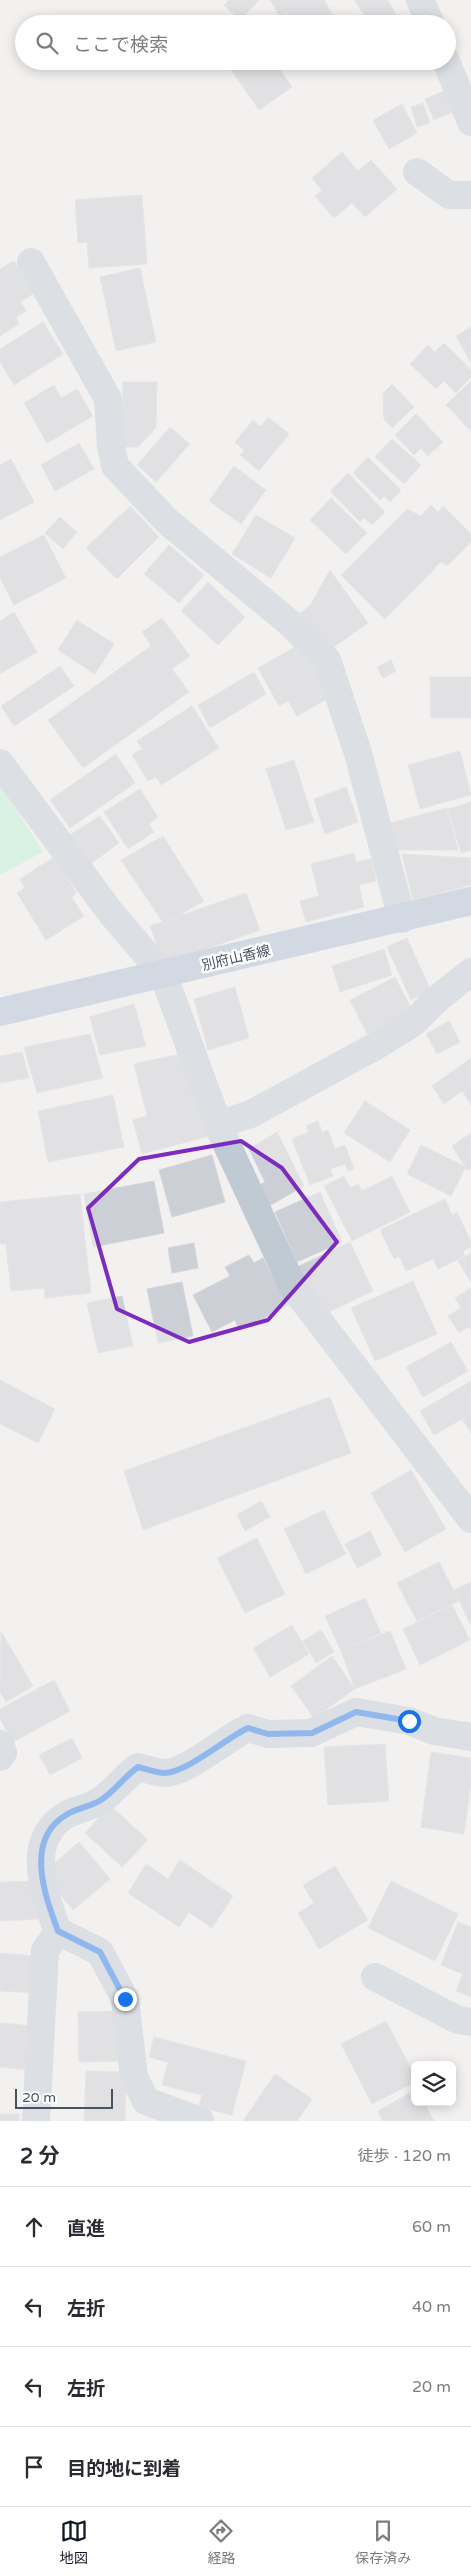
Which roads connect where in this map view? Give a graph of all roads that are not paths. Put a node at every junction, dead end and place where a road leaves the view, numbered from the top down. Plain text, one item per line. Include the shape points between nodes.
1 (420, 0) edge
2 (427, 15) edge
3 (450, 70) edge
4 (471, 122) edge
5 (417, 172) dead end
6 (471, 195) edge
7 (31, 262) dead end
8 (0, 763) edge
9 (471, 901) edge
10 (402, 918) junction
11 (471, 972) edge
12 (163, 974) junction
13 (0, 1012) edge
14 (218, 1125) junction
15 (471, 1519) edge
16 (471, 1737) edge
17 (0, 1744) edge
18 (0, 1757) edge
19 (58, 1931) junction
20 (375, 1977) dead end
21 (471, 2022) edge
22 (36, 2121) edge
23 (200, 2121) edge

1 - 2 street
3 - 4 street
5 - 6 street via 449,195
7 - 10 street via 108,399 111,446 116,466 168,522 291,624 327,660 358,753
8 - 12 street via 111,913
9 - 10 main road, 別府山香線
10 - 12 main road, 別府山香線
11 - 14 street via 413,1023 374,1047 251,1114
12 - 13 main road, 別府山香線
12 - 14 street
14 - 15 street via 294,1286
16 - 19 street via 356,1712 312,1733 268,1734 248,1728 229,1737 205,1756 166,1773 138,1767 99,1802 66,1814 45,1839 40,1860 46,1899
17 - 18 street via 3,1753
19 - 22 street via 45,1950
19 - 23 street via 100,1952 125,1999 134,2077 146,2101
20 - 21 street via 458,2020

